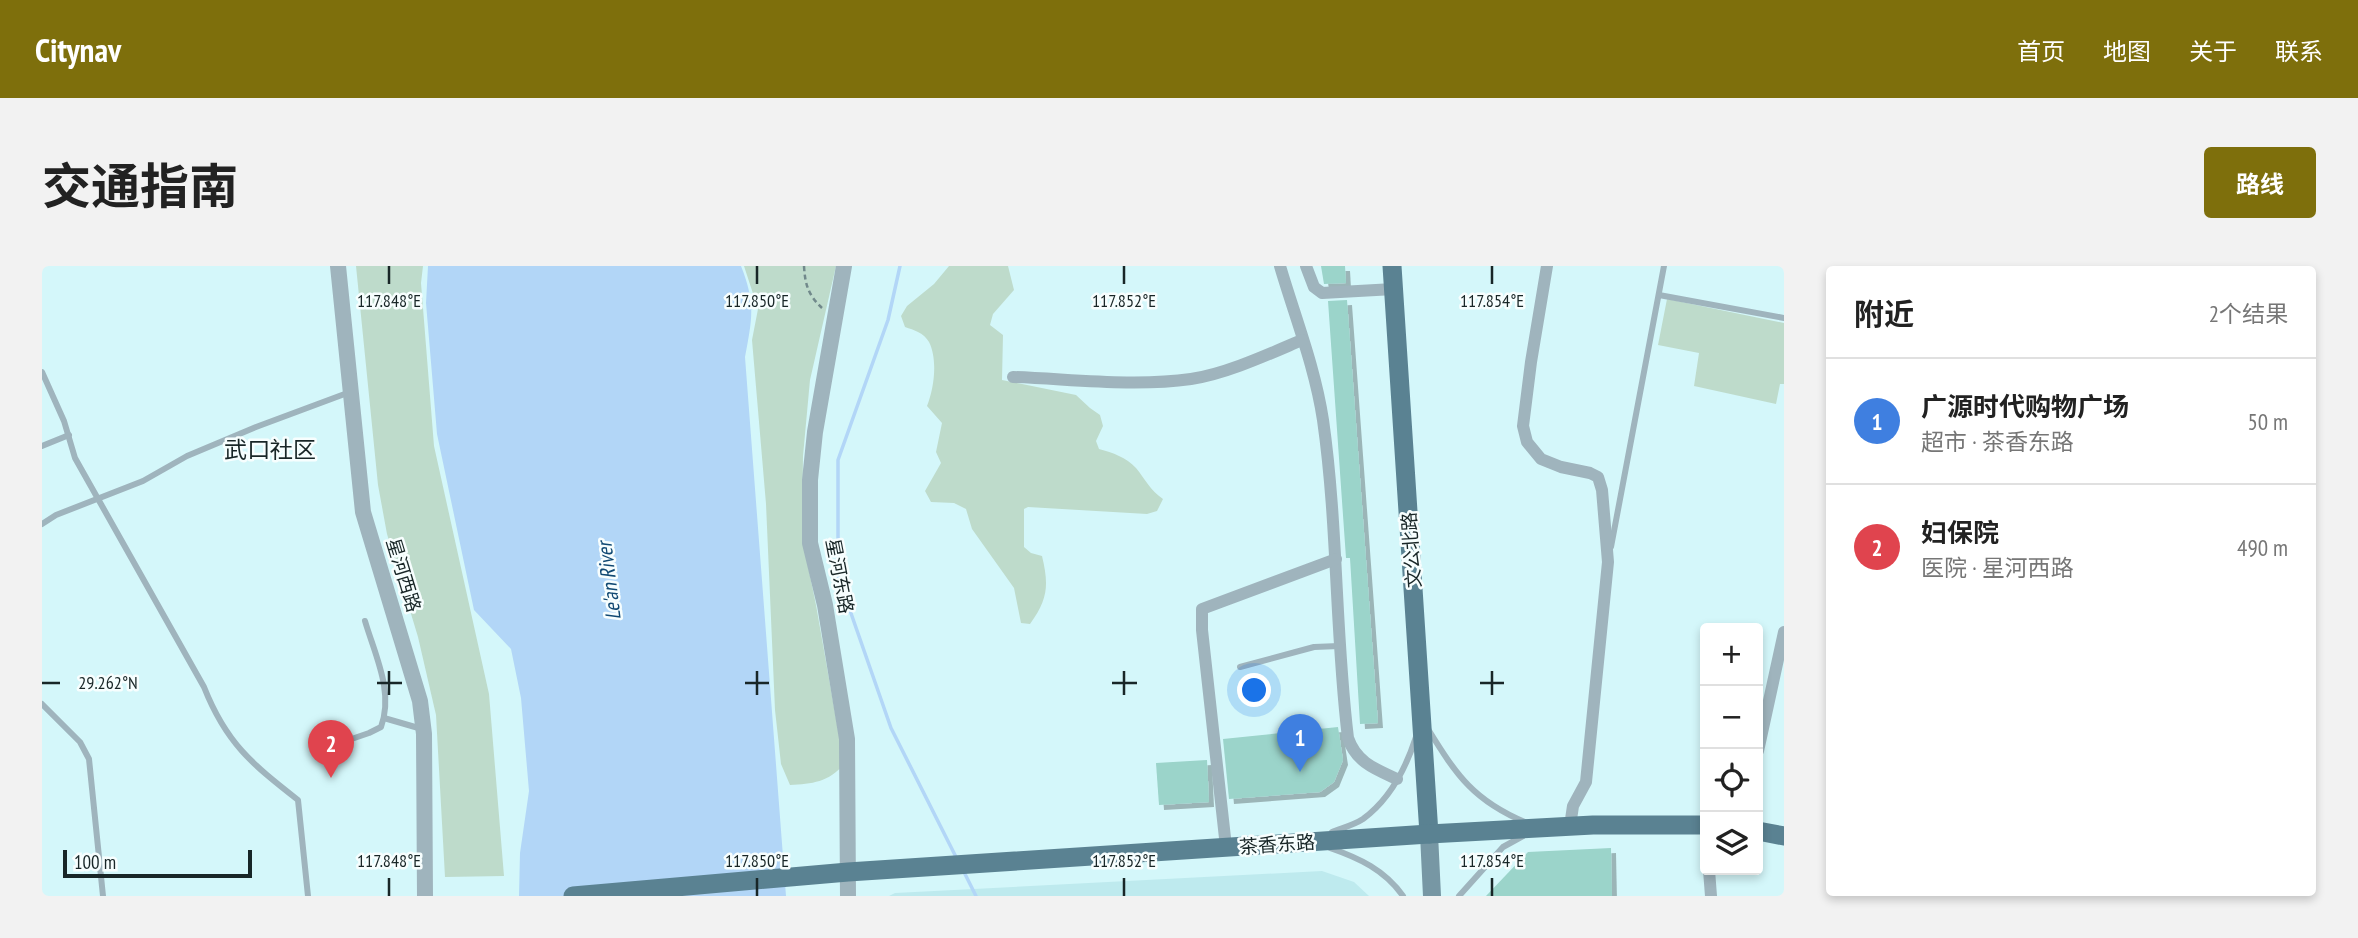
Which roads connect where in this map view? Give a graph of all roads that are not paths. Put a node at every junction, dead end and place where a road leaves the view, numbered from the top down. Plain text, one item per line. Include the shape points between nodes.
1 (338, 266) edge
2 (844, 266) edge
3 (1280, 266) edge
4 (1306, 266) edge
5 (1392, 266) edge
6 (1547, 266) edge
7 (1664, 266) edge
8 (1394, 289) junction
9 (1659, 295) junction
10 (1784, 318) edge
11 (1302, 340) junction
12 (42, 372) edge
13 (1013, 377) dead end
14 (352, 392) junction
15 (69, 436) junction
16 (42, 446) edge
17 (100, 499) junction
18 (42, 524) edge
19 (1336, 559) junction
20 (1608, 562) junction
21 (365, 621) dead end
22 (1784, 634) edge
23 (1341, 646) junction
24 (1240, 667) dead end
25 (42, 704) edge
26 (384, 718) junction
27 (1422, 719) junction
28 (424, 729) junction
29 (334, 744) dead end
30 (1758, 749) edge
31 (1397, 779) junction
32 (1700, 825) edge
33 (1570, 826) junction
34 (1539, 828) junction
35 (1763, 832) edge
36 (1429, 834) junction
37 (1784, 836) edge
38 (1312, 842) junction
39 (1226, 847) junction
40 (848, 872) junction
41 (1709, 875) edge
42 (103, 896) edge
43 (308, 896) edge
44 (425, 896) edge
45 (573, 896) edge
46 (848, 896) edge
47 (1403, 896) edge
48 (1432, 896) edge
49 (1459, 896) edge
50 (1711, 896) edge

1 - 14 street, 星河西路
2 - 40 street, 星河东路 via 815,432 810,543 847,739
3 - 11 street
4 - 8 street via 1314,287 1322,293
5 - 8 main road, 文公北路
6 - 20 street via 1523,426 1527,442 1541,459 1598,477
7 - 9 lane
8 - 27 main road, 文公北路
9 - 10 lane
9 - 20 lane
11 - 13 street via 1194,379
11 - 19 street via 1323,419
12 - 15 lane
14 - 17 lane via 187,456
14 - 28 street, 星河西路 via 363,512 419,693
15 - 16 lane
15 - 17 lane via 75,458
17 - 18 lane
17 - 43 lane via 239,750 298,800
19 - 23 street
19 - 39 street via 1202,609
20 - 33 street via 1586,782 1573,806
21 - 26 lane via 387,700
22 - 30 street
23 - 24 lane via 1314,647
23 - 31 street via 1351,747 1364,763
25 - 42 lane via 80,742 89,759
26 - 28 lane
26 - 29 lane via 381,726 369,733
27 - 31 lane
27 - 34 lane via 1461,778 1484,802
27 - 36 main road, 文公北路
28 - 44 street, 星河西路
31 - 38 lane via 1381,804 1361,821
32 - 33 main road, 茶香东路
33 - 34 main road, 茶香东路
34 - 36 main road, 茶香东路
34 - 49 lane via 1503,847
35 - 37 main road
36 - 38 main road, 茶香东路
36 - 48 main road
38 - 39 main road, 茶香东路
38 - 47 lane via 1381,871
39 - 40 main road, 茶香东路
40 - 45 main road, 茶香东路
40 - 46 street, 星河东路
41 - 50 street

